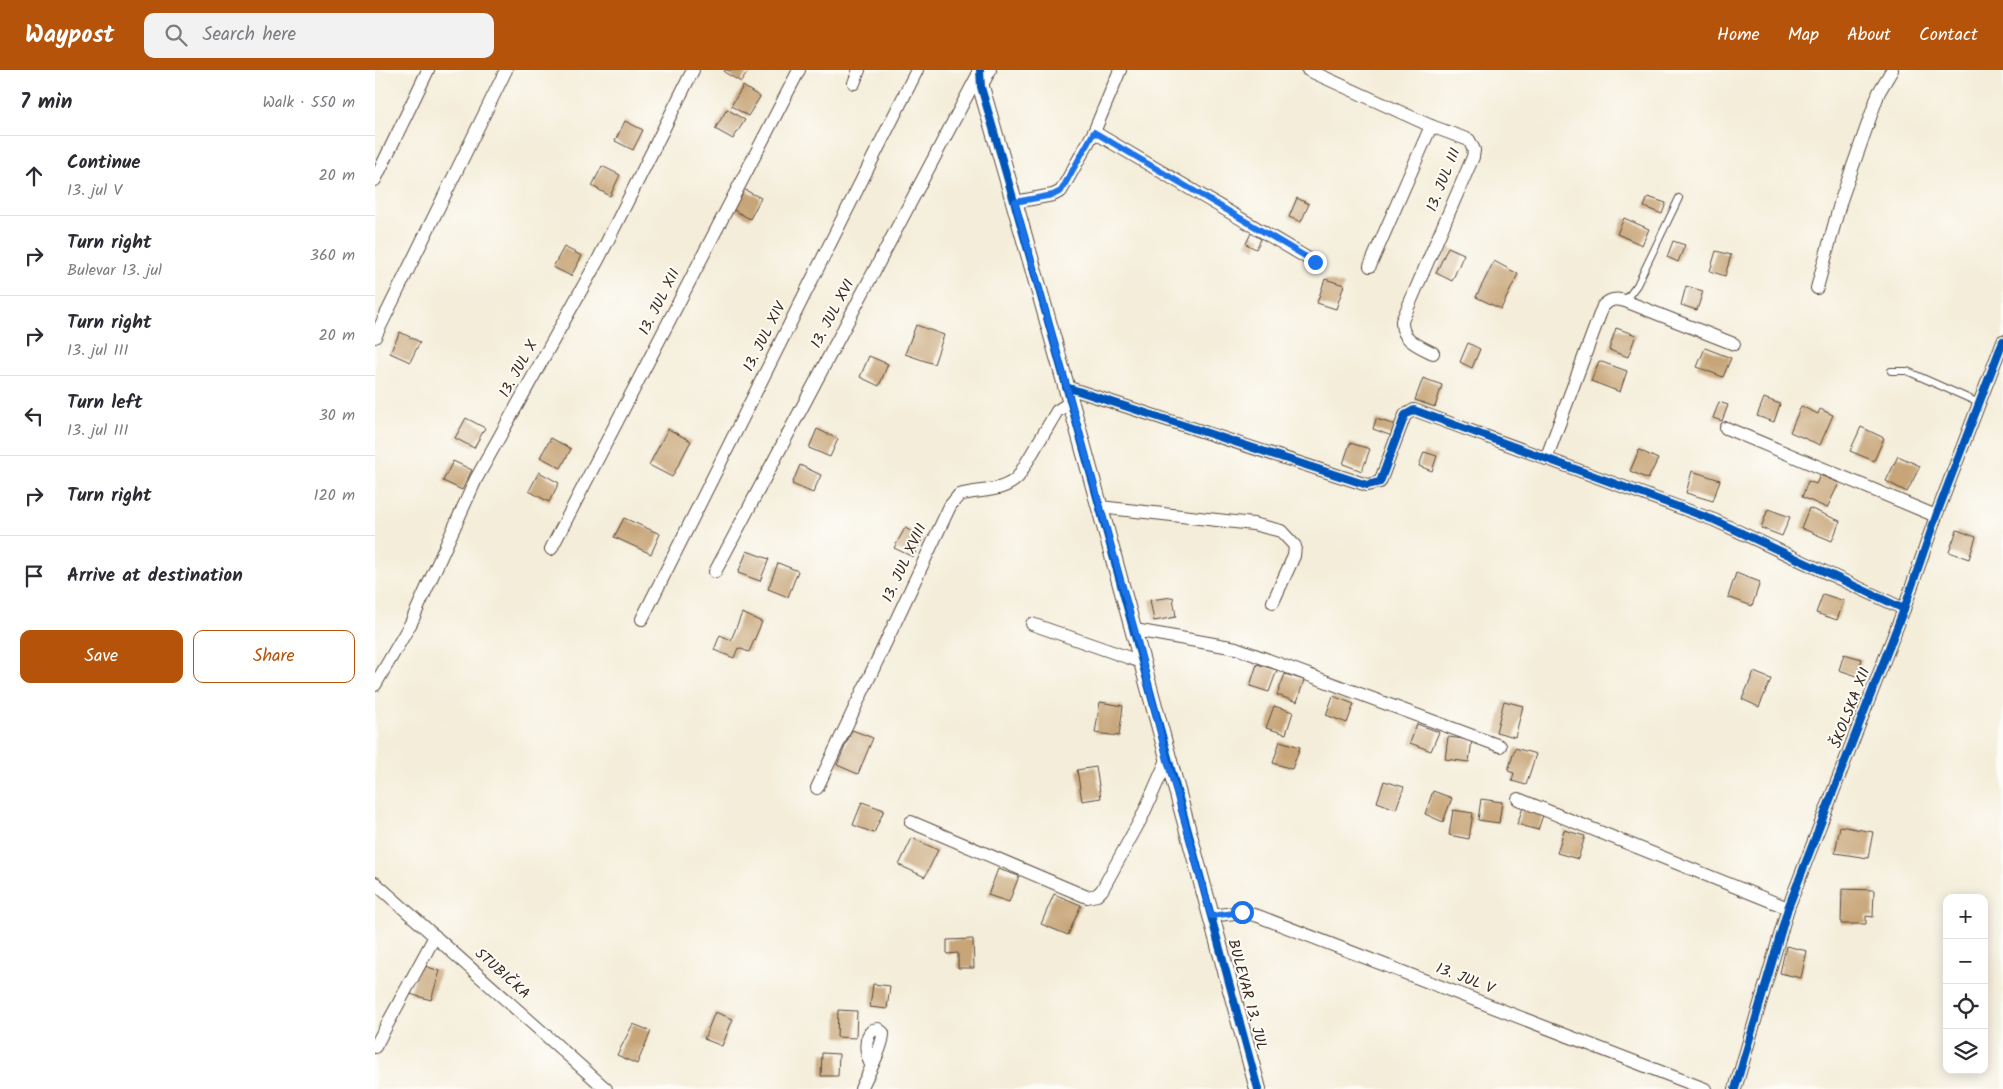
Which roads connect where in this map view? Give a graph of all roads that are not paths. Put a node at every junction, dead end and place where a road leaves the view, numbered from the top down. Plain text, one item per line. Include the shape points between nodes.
1 (428, 70) edge
2 (506, 70) edge
3 (693, 70) edge
4 (799, 70) edge
5 (859, 70) edge
6 (917, 70) edge
7 (1120, 70) edge
8 (1308, 70) edge
9 (1892, 70) edge
10 (983, 74) edge
11 (854, 83) dead end
12 (1431, 126) junction
13 (1094, 132) junction
14 (375, 180) edge
15 (1679, 198) dead end
16 (1015, 202) junction
17 (1315, 262) dead end
18 (1370, 266) dead end
19 (1817, 288) dead end
20 (1625, 301) junction
21 (375, 337) edge
22 (2003, 341) edge
23 (1734, 344) dead end
24 (1433, 353) dead end
25 (1891, 371) dead end
26 (1069, 394) junction
27 (1979, 403) junction
28 (1726, 428) dead end
29 (1546, 459) junction
30 (1100, 507) junction
31 (1936, 516) junction
32 (551, 550) dead end
33 (715, 572) dead end
34 (1273, 602) dead end
35 (1904, 609) junction
36 (642, 619) dead end
37 (1032, 624) dead end
38 (1135, 630) junction
39 (1141, 662) junction
40 (375, 685) edge
41 (1500, 746) dead end
42 (1167, 760) junction
43 (817, 788) dead end
44 (1518, 799) dead end
45 (911, 822) dead end
46 (375, 884) edge
47 (1788, 908) junction
48 (1211, 916) junction
49 (435, 936) junction
50 (375, 1047) edge
51 (871, 1065) dead end
52 (606, 1089) edge
53 (861, 1089) edge
54 (1258, 1089) edge
55 (1705, 1089) edge
56 (1735, 1089) edge

1 - 14 street
2 - 21 street
3 - 40 street, 13. JUL X via 599,258 476,479 411,623
4 - 32 street, 13. JUL XII
5 - 11 street
6 - 36 street, 13. JUL XIV
7 - 13 street
8 - 12 street, 13. JUL III
9 - 19 street via 1879,92 1841,200
10 - 16 street, BULEVAR 13. JUL
10 - 33 street, 13. JUL XVI
12 - 18 street
12 - 24 street, 13. JUL III via 1469,140 1474,150 1402,321 1401,329 1409,340
13 - 16 street via 1061,191
13 - 17 street
15 - 20 lane via 1637,285
16 - 26 street, BULEVAR 13. JUL
20 - 23 street
20 - 29 street via 1608,301 1603,306
22 - 27 street, ŠKOLSKA XII
25 - 27 lane via 1907,371
26 - 29 street via 1367,486 1380,482 1405,415 1414,410
26 - 30 street, BULEVAR 13. JUL
26 - 43 street, 13. JUL XVIII via 1011,483 1003,488 959,495 950,506
27 - 31 street, ŠKOLSKA XII
28 - 31 street
29 - 35 street via 1714,520
30 - 34 street via 1253,524 1281,531 1295,546 1294,556
30 - 38 street, BULEVAR 13. JUL
31 - 35 street, ŠKOLSKA XII
35 - 47 street, ŠKOLSKA XII
37 - 39 street
38 - 39 street, BULEVAR 13. JUL
38 - 41 street via 1236,648
39 - 42 street, BULEVAR 13. JUL
42 - 45 street via 1142,817 1103,890 1097,895 1087,896
42 - 48 street, BULEVAR 13. JUL
44 - 47 street
46 - 49 street, STUBIČKA
47 - 56 street, ŠKOLSKA XII
48 - 54 street, BULEVAR 13. JUL
48 - 55 street, 13. JUL V via 1242,912 1258,916
49 - 50 street
49 - 52 street, STUBIČKA
51 - 53 street

